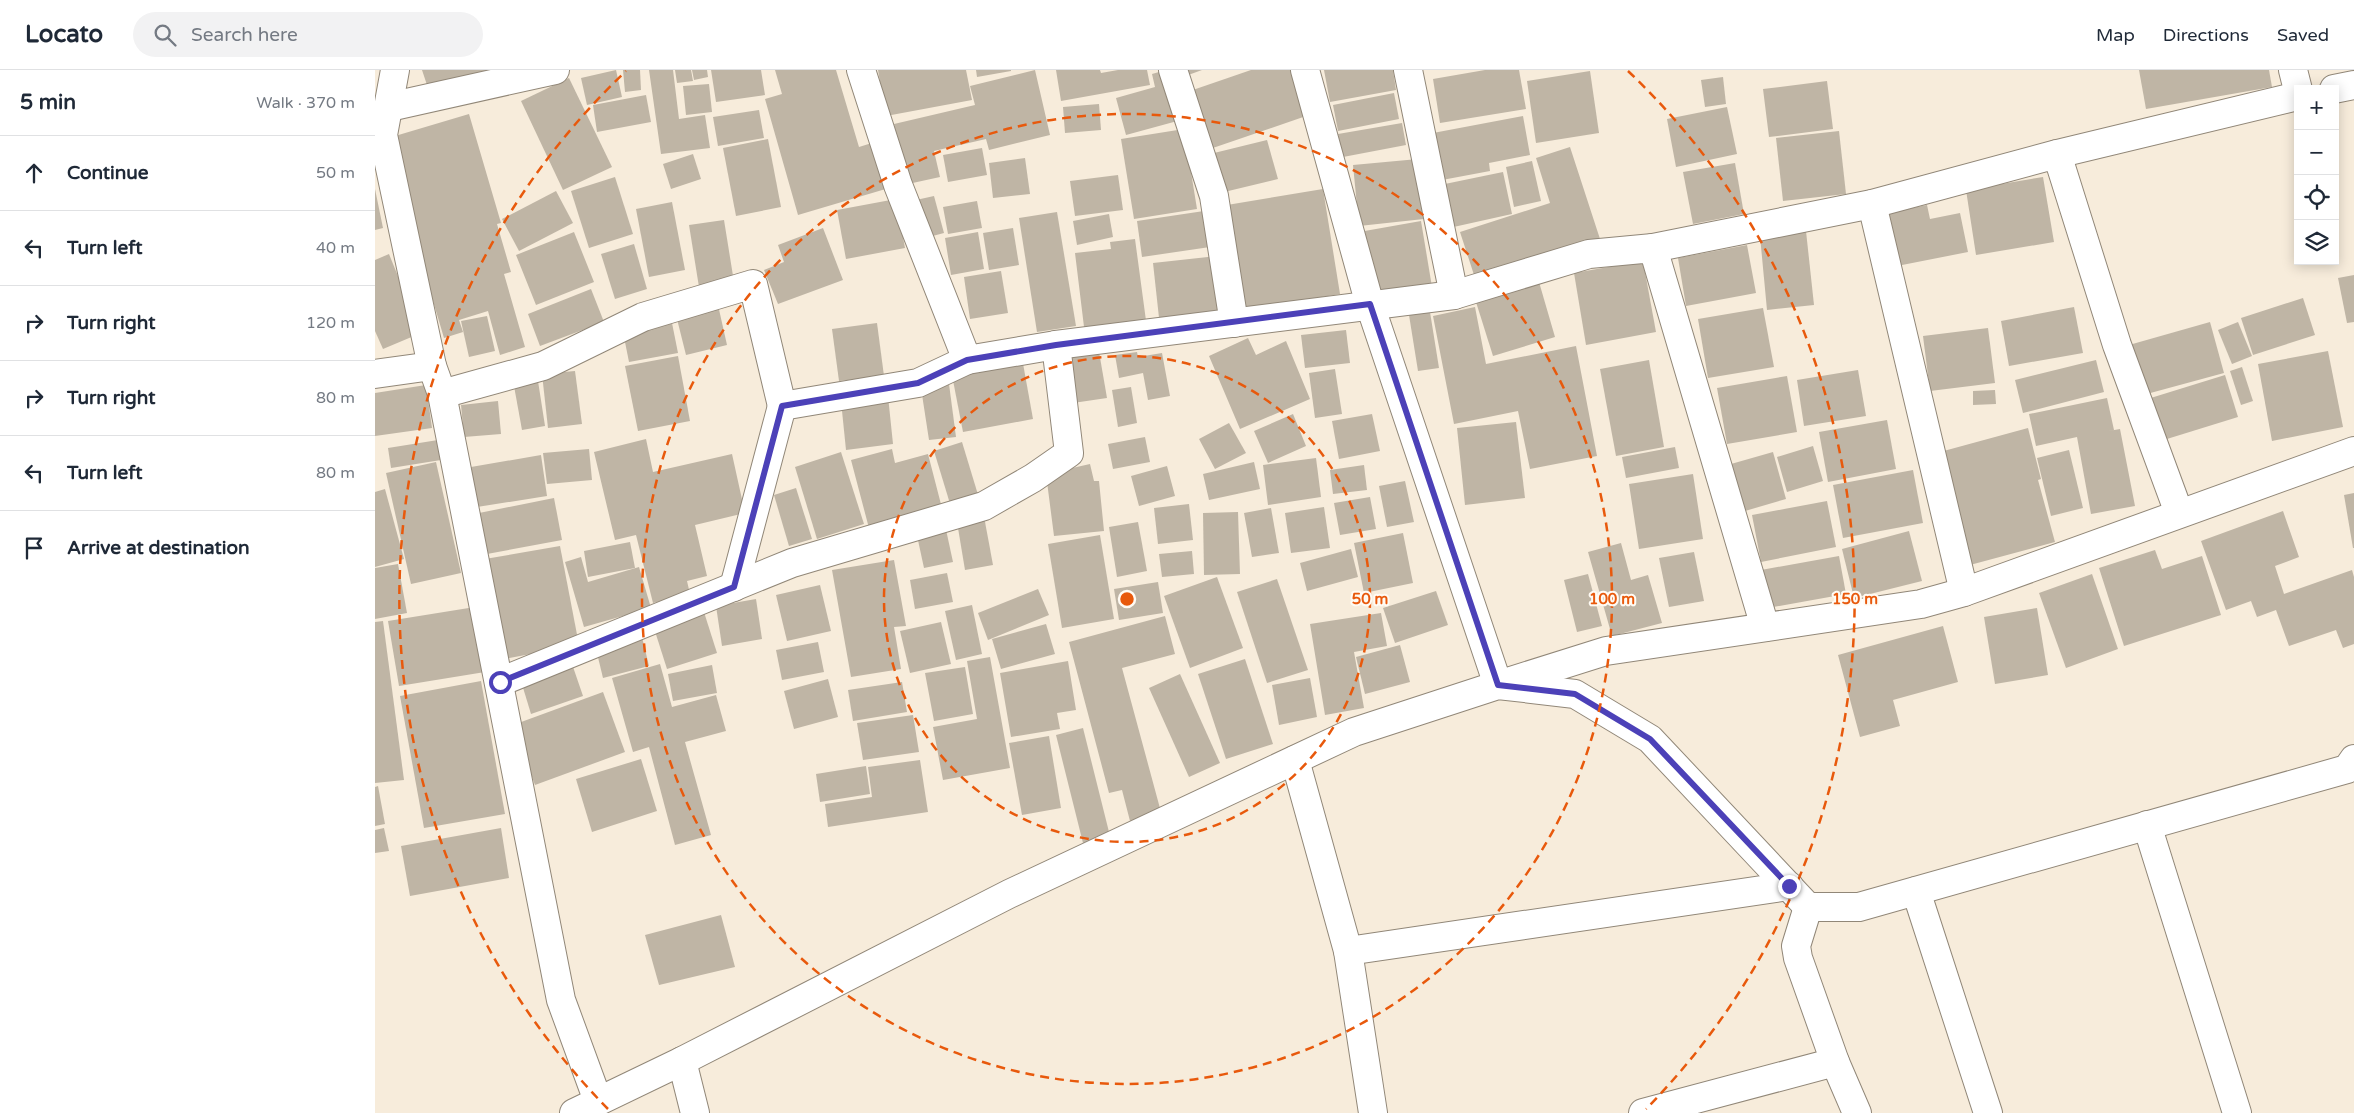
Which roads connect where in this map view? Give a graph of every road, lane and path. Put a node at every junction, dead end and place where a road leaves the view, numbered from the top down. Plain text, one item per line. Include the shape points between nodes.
1 (379, 70) edge
2 (395, 70) edge
3 (555, 70) edge
4 (861, 70) edge
5 (1173, 70) edge
6 (1305, 70) edge
7 (1408, 70) edge
8 (2293, 70) edge
9 (375, 71) edge
10 (2297, 85) edge
11 (2354, 85) edge
12 (2339, 88) edge
13 (2294, 97) edge
14 (389, 107) junction
15 (2057, 154) junction
16 (1872, 204) junction
17 (1653, 248) junction
18 (1454, 295) junction
19 (1370, 304) junction
20 (1234, 323) junction
21 (1056, 345) junction
22 (967, 360) junction
23 (432, 366) junction
24 (375, 374) edge
25 (442, 394) junction
26 (782, 406) junction
27 (2354, 451) edge
28 (2179, 513) junction
29 (734, 587) junction
30 (1964, 592) junction
31 (1765, 627) junction
32 (500, 682) junction
33 (1498, 685) junction
34 (1295, 760) junction
35 (2351, 769) edge
36 (2147, 825) junction
37 (1789, 886) junction
38 (1916, 891) junction
39 (1808, 907) junction
40 (1348, 952) junction
41 (682, 1061) junction
42 (1835, 1062) junction
43 (598, 1101) junction
44 (574, 1113) edge
45 (695, 1113) edge
46 (1373, 1113) edge
47 (1643, 1113) edge
48 (1857, 1113) edge
49 (1988, 1113) edge
50 (2237, 1113) edge

1 - 9 street
2 - 14 street
3 - 14 street
4 - 22 street via 898,185
5 - 20 street via 1214,196
6 - 19 street
7 - 18 street
8 - 10 street
11 - 12 street
13 - 15 street
14 - 23 street via 383,135
15 - 16 street
15 - 28 street via 2117,345
16 - 17 street
16 - 30 street
17 - 18 street via 1589,254
17 - 31 street
18 - 19 street
19 - 20 street
19 - 33 street
20 - 21 street
21 - 22 street
21 - 29 street via 1069,453 984,506 792,564
22 - 26 street via 918,383
23 - 24 street
23 - 25 street
25 - 26 street via 543,366 643,317 753,284
25 - 32 street
26 - 29 street
27 - 28 street
28 - 30 street
29 - 32 street
30 - 31 street via 1921,604
31 - 33 street via 1606,651
32 - 43 street via 561,1000
33 - 34 street via 1354,732
33 - 37 street via 1575,694 1650,739
34 - 40 street
34 - 41 street via 1009,894
35 - 36 street
36 - 38 street
36 - 50 street
37 - 39 street
37 - 40 street
38 - 39 street via 1859,908
38 - 49 street
39 - 42 street via 1796,946 1798,958
40 - 46 street
41 - 43 street
41 - 45 street
42 - 47 street
42 - 48 street
43 - 44 street

